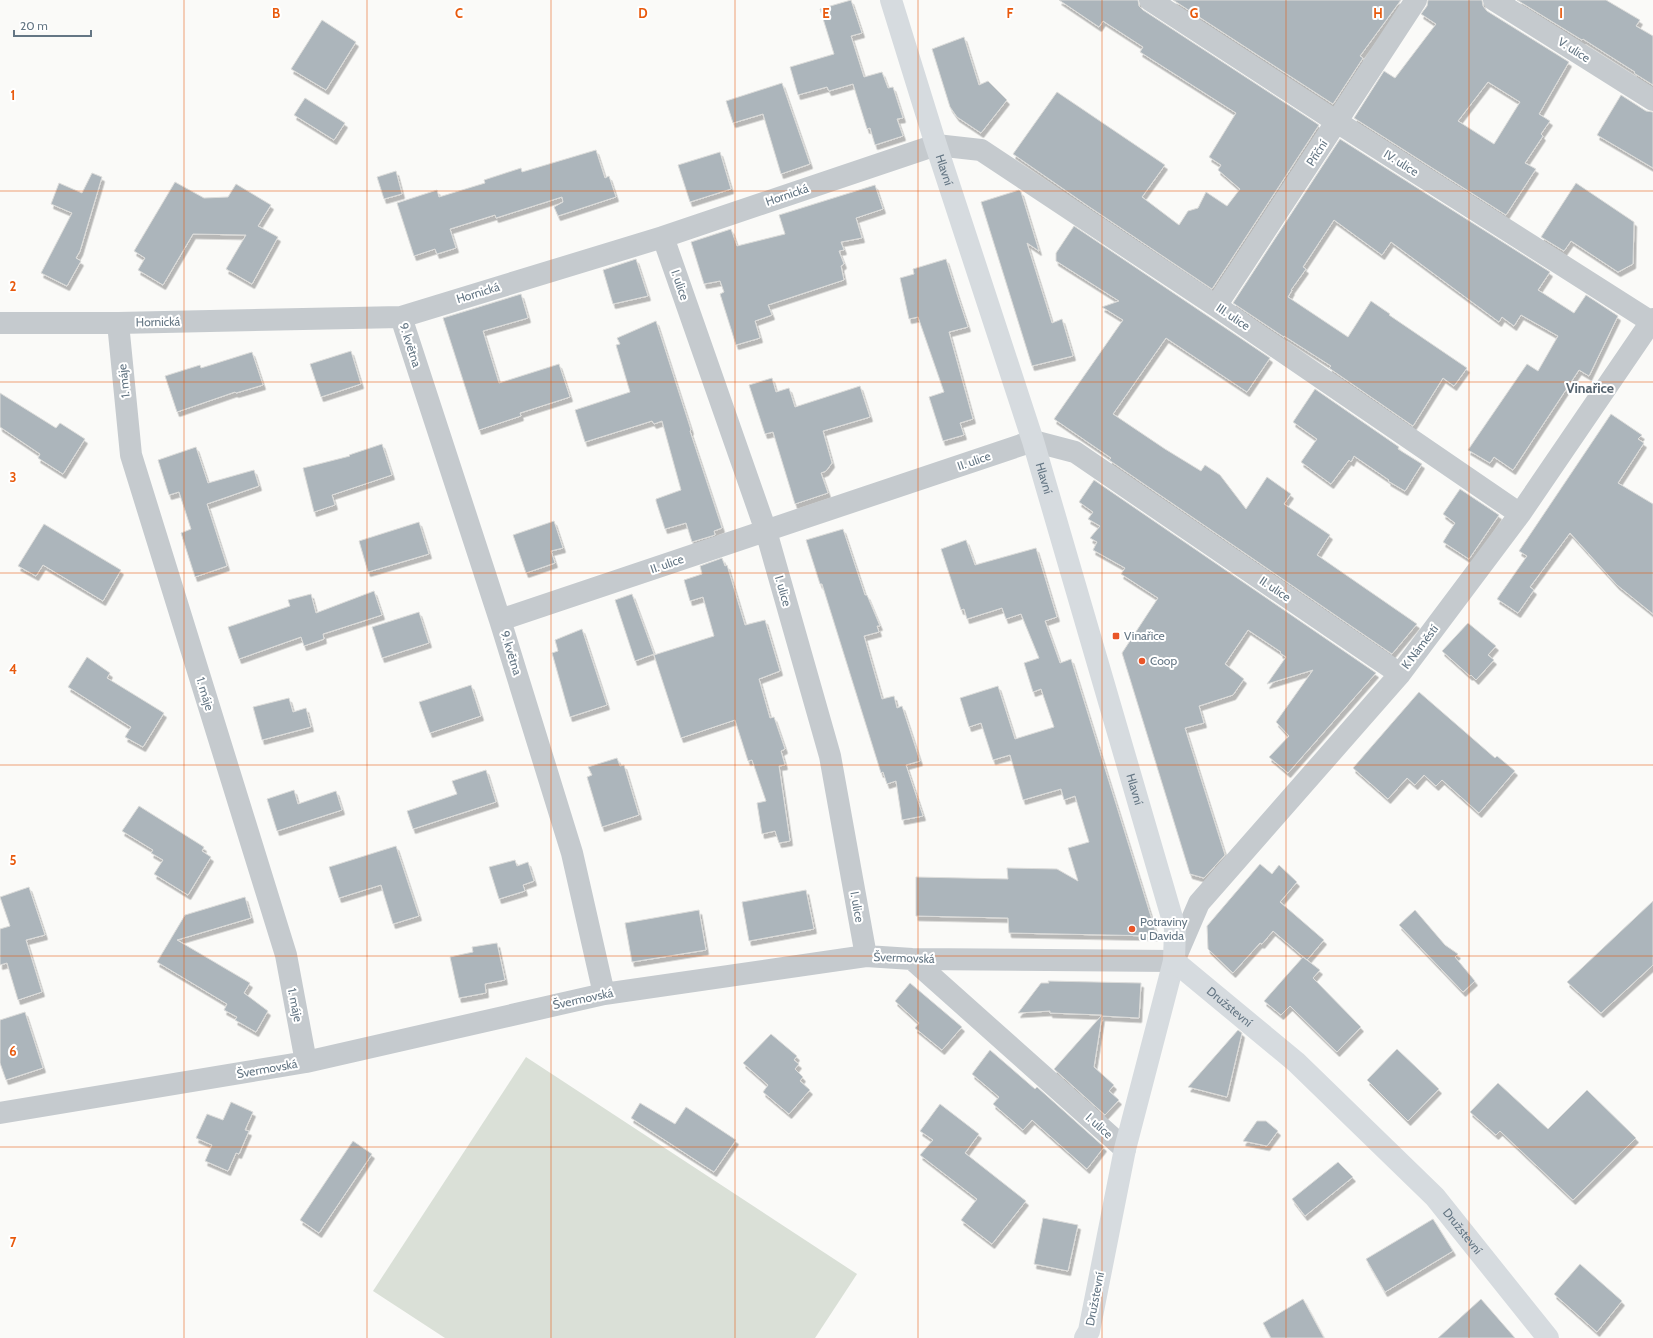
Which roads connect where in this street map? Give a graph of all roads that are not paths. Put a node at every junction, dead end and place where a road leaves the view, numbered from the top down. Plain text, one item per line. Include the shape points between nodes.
1 (891, 0) edge
2 (1150, 0) edge
3 (1416, 0) edge
4 (1494, 0) edge
5 (1653, 100) edge
6 (1337, 122) junction
7 (936, 145) junction
8 (663, 237) junction
9 (1216, 306) junction
10 (401, 317) junction
11 (1652, 321) edge
12 (0, 323) edge
13 (118, 323) junction
14 (1034, 441) junction
15 (1520, 514) junction
16 (766, 531) junction
17 (500, 620) junction
18 (1400, 674) junction
19 (866, 956) junction
20 (912, 959) junction
21 (1174, 961) junction
22 (604, 994) junction
23 (306, 1062) junction
24 (0, 1114) edge
25 (1125, 1149) junction
26 (1085, 1338) edge
27 (1548, 1338) edge

1 - 7 street, Hlavní
2 - 6 street, IV. ulice
3 - 6 street, Příční
4 - 5 street, V. ulice
6 - 9 street, Příční
6 - 11 street, IV. ulice
7 - 8 street, Hornická
7 - 9 street, III. ulice via 981,150
7 - 14 street, Hlavní
8 - 10 street, Hornická
8 - 16 street, I. ulice
9 - 15 street, III. ulice
10 - 13 street, Hornická
10 - 17 street, 9. května
11 - 15 street, K Náměstí
12 - 13 street, Hornická
13 - 23 street, 1. máje via 131,455 286,955
14 - 16 street, II. ulice
14 - 18 street, II. ulice via 1075,452
14 - 21 street, Hlavní via 1175,928
15 - 18 street, K Náměstí
16 - 17 street, II. ulice
16 - 19 street, I. ulice via 830,756
17 - 22 street, 9. května via 572,853
18 - 21 street, K Náměstí via 1198,903
19 - 20 street, Švermovská
19 - 22 street, Švermovská
20 - 21 street, Švermovská
20 - 25 street, I. ulice
21 - 25 street, Družstevní
21 - 27 street, Družstevní via 1296,1062 1434,1197
22 - 23 street, Švermovská
23 - 24 street, Švermovská
25 - 26 street, Družstevní via 1089,1331

